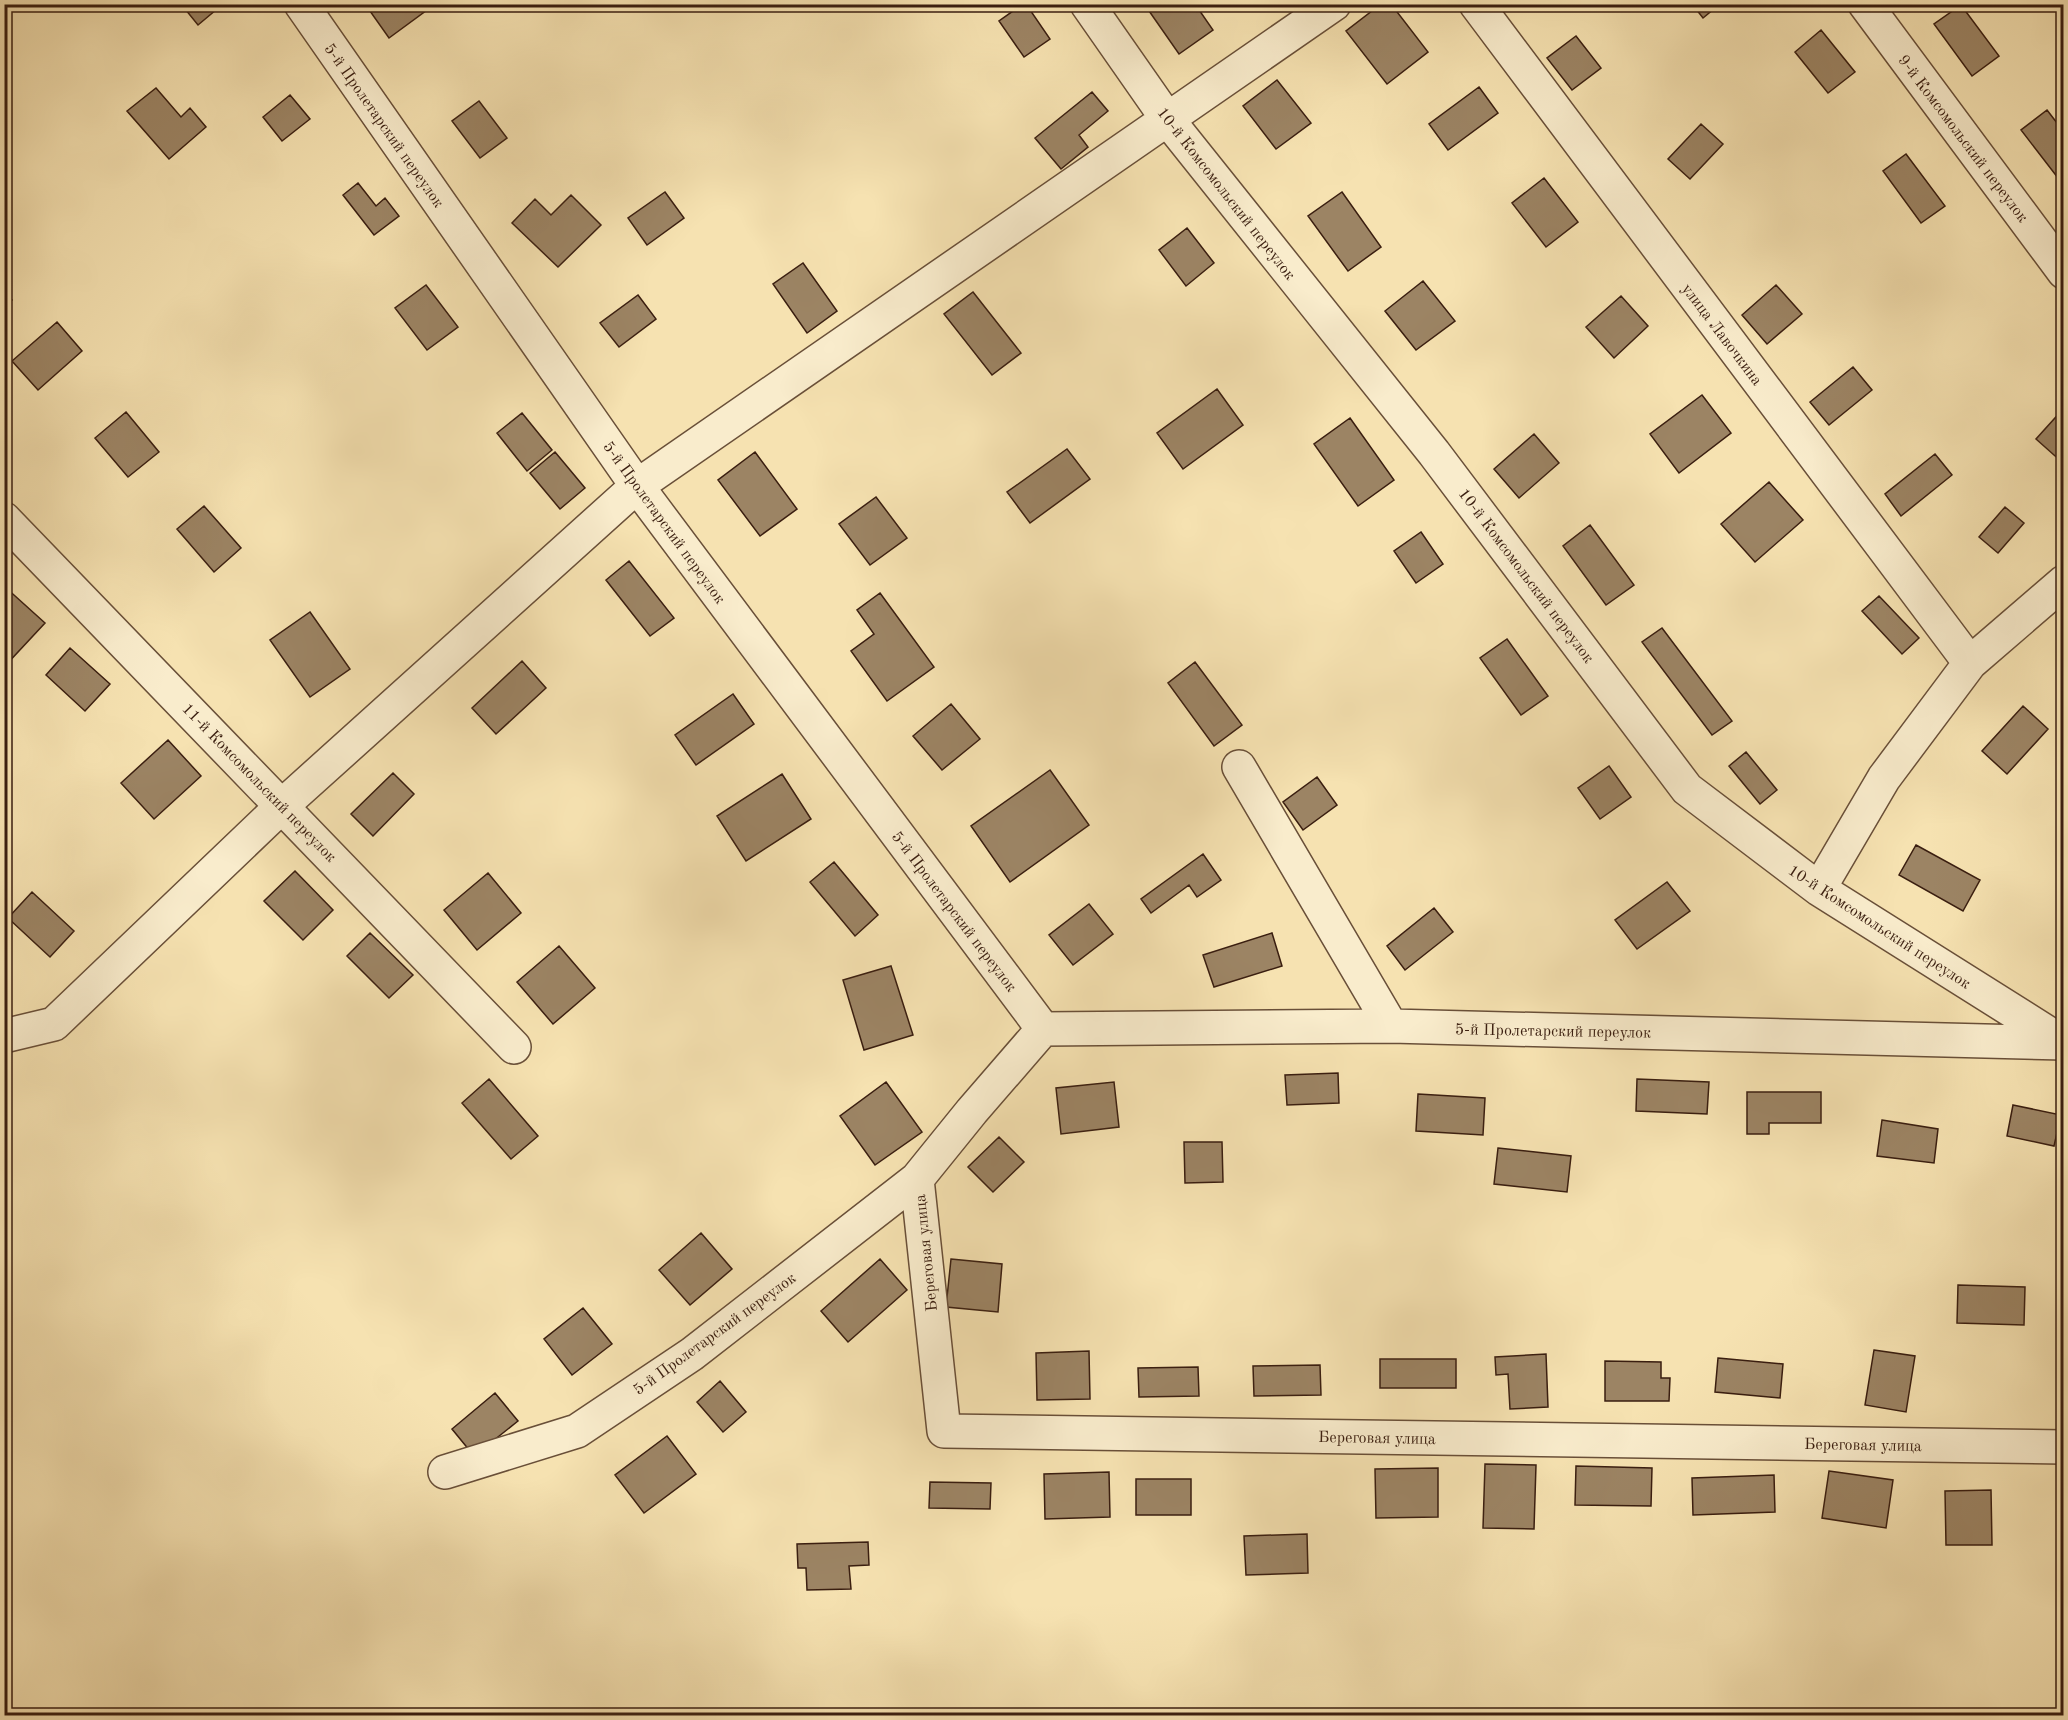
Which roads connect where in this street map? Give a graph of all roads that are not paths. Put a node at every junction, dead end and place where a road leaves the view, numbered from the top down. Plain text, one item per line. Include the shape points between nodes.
1 (301, 4) edge
2 (1087, 4) edge
3 (1335, 4) edge
4 (1476, 4) edge
5 (1865, 4) edge
6 (1168, 120) junction
7 (2064, 272) edge
8 (637, 486) junction
9 (4, 519) edge
10 (2064, 582) edge
11 (1970, 663) junction
12 (1239, 767) dead end
13 (283, 805) junction
14 (1819, 890) junction
15 (1391, 1026) junction
16 (1043, 1029) junction
17 (4, 1036) edge
18 (2063, 1043) edge
19 (514, 1047) dead end
20 (917, 1179) junction
21 (2064, 1447) edge
22 (445, 1472) dead end

1 - 8 street, 5-й Пролетарский переулок
2 - 6 street, 10-й Комсомольский переулок
3 - 6 street
4 - 11 street, улица Лавочкина
5 - 7 street, 9-й Комсомольский переулок
6 - 8 street
6 - 14 street, 10-й Комсомольский переулок via 1434,453 1687,789
8 - 13 street
8 - 16 street, 5-й Пролетарский переулок
9 - 13 street, 11-й Комсомольский переулок
10 - 11 street
11 - 14 street via 1884,778
12 - 15 street
13 - 17 street via 54,1024
13 - 19 street, 11-й Комсомольский переулок
14 - 18 street, 10-й Комсомольский переулок
15 - 16 street, 5-й Пролетарский переулок
15 - 18 street, 5-й Пролетарский переулок
16 - 20 street, 5-й Пролетарский переулок
20 - 21 street, Береговая улица via 944,1431
20 - 22 street, 5-й Пролетарский переулок via 692,1354 577,1431

